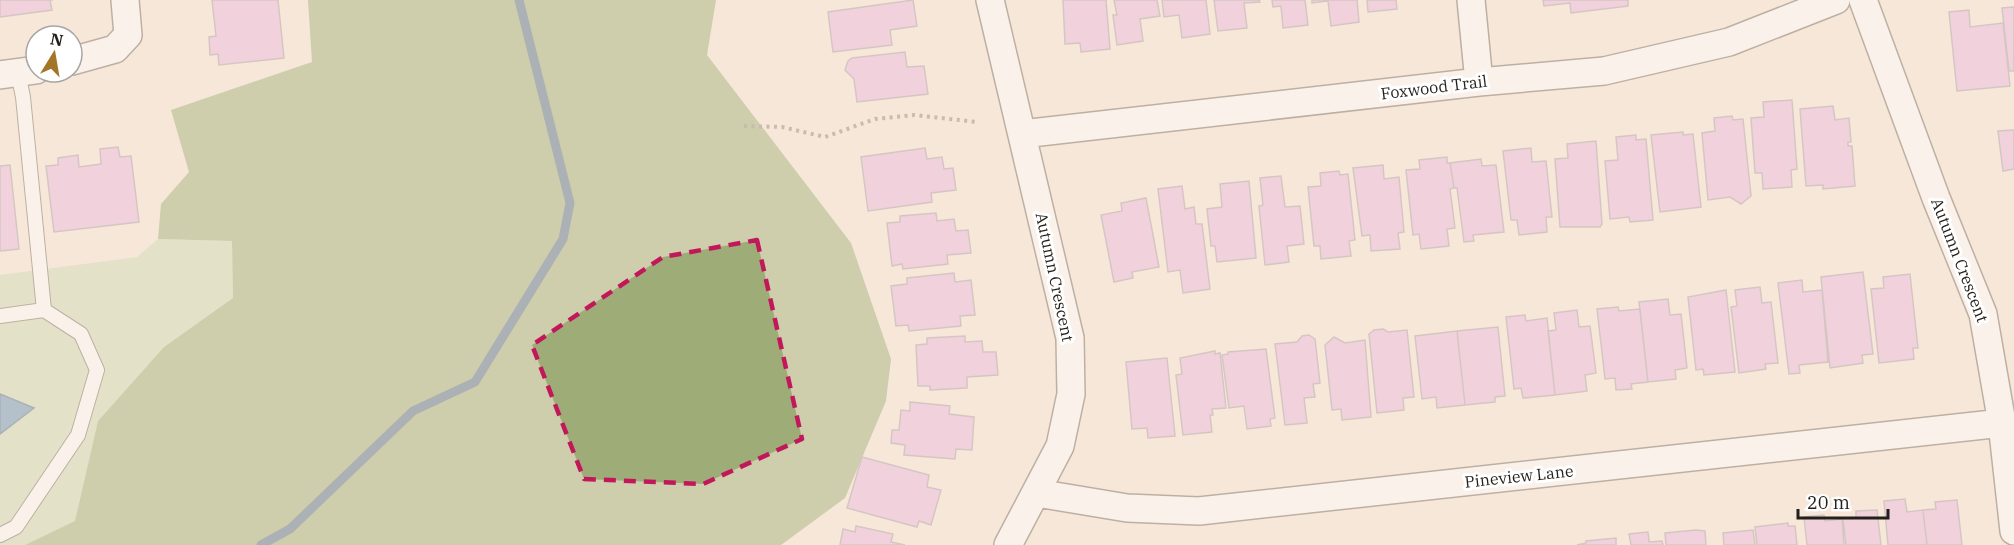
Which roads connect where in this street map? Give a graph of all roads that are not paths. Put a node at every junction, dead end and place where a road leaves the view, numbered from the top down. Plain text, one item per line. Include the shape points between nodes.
1 (125, 0) edge
2 (990, 0) edge
3 (1471, 0) edge
4 (1836, 0) edge
5 (1863, 0) edge
6 (84, 58) edge
7 (18, 73) edge
8 (1479, 82) junction
9 (1022, 134) junction
10 (44, 310) junction
11 (0, 316) edge
12 (2002, 423) junction
13 (1036, 493) junction
14 (2014, 531) edge
15 (0, 535) edge
16 (1008, 545) edge

1 - 6 street via 128,35 115,49
2 - 9 street, Autumn Crescent
3 - 8 street
4 - 8 street, Foxwood Trail via 1729,42 1627,66
5 - 12 street, Autumn Crescent via 1983,314
7 - 10 lane
8 - 9 street, Foxwood Trail
9 - 13 street, Autumn Crescent via 1070,338 1071,394 1060,446
10 - 11 lane
10 - 15 lane via 81,334 97,370 78,435 16,527
12 - 13 street, Pineview Lane via 1199,512 1127,508
12 - 14 street, Autumn Crescent
13 - 16 street, Autumn Crescent

